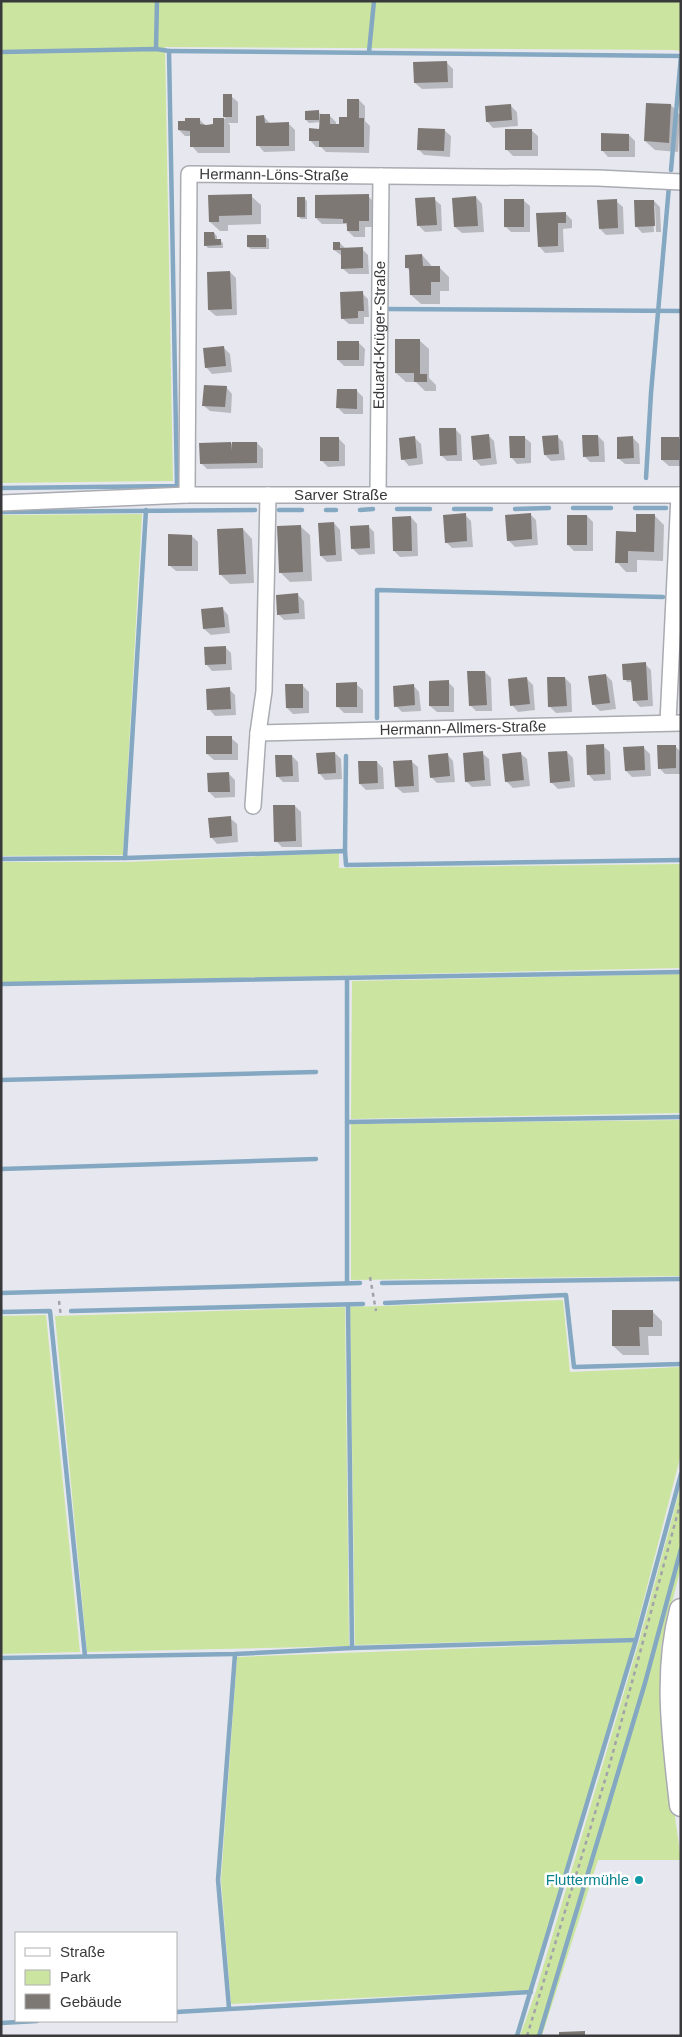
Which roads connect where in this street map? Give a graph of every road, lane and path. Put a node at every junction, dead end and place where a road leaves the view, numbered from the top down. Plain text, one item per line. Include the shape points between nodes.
1 (380, 176) junction
2 (681, 182) edge
3 (378, 494) junction
4 (187, 495) junction
5 (268, 495) junction
6 (680, 495) edge
7 (1, 503) edge
8 (674, 723) edge
9 (258, 733) junction
10 (253, 806) dead end
11 (370, 1277) dead end
12 (59, 1301) dead end
13 (376, 1311) dead end
14 (61, 1317) dead end
15 (681, 1501) edge
16 (681, 1610) edge
17 (681, 1805) edge
18 (527, 2036) edge

1 - 2 street, Hermann-Löns-Straße
1 - 3 street, Eduard-Krüger-Straße
1 - 4 street, Hermann-Löns-Straße via 189,174
3 - 5 street, Sarver Straße
3 - 6 street, Sarver Straße
4 - 5 street, Sarver Straße
4 - 7 street, Sarver Straße
5 - 9 street via 264,691
6 - 8 street, Hermann-Allmers-Straße
8 - 9 street, Hermann-Allmers-Straße
9 - 10 street
11 - 13 path
12 - 14 path
15 - 18 path via 609,1767
16 - 17 main road via 672,1674 672,1723

